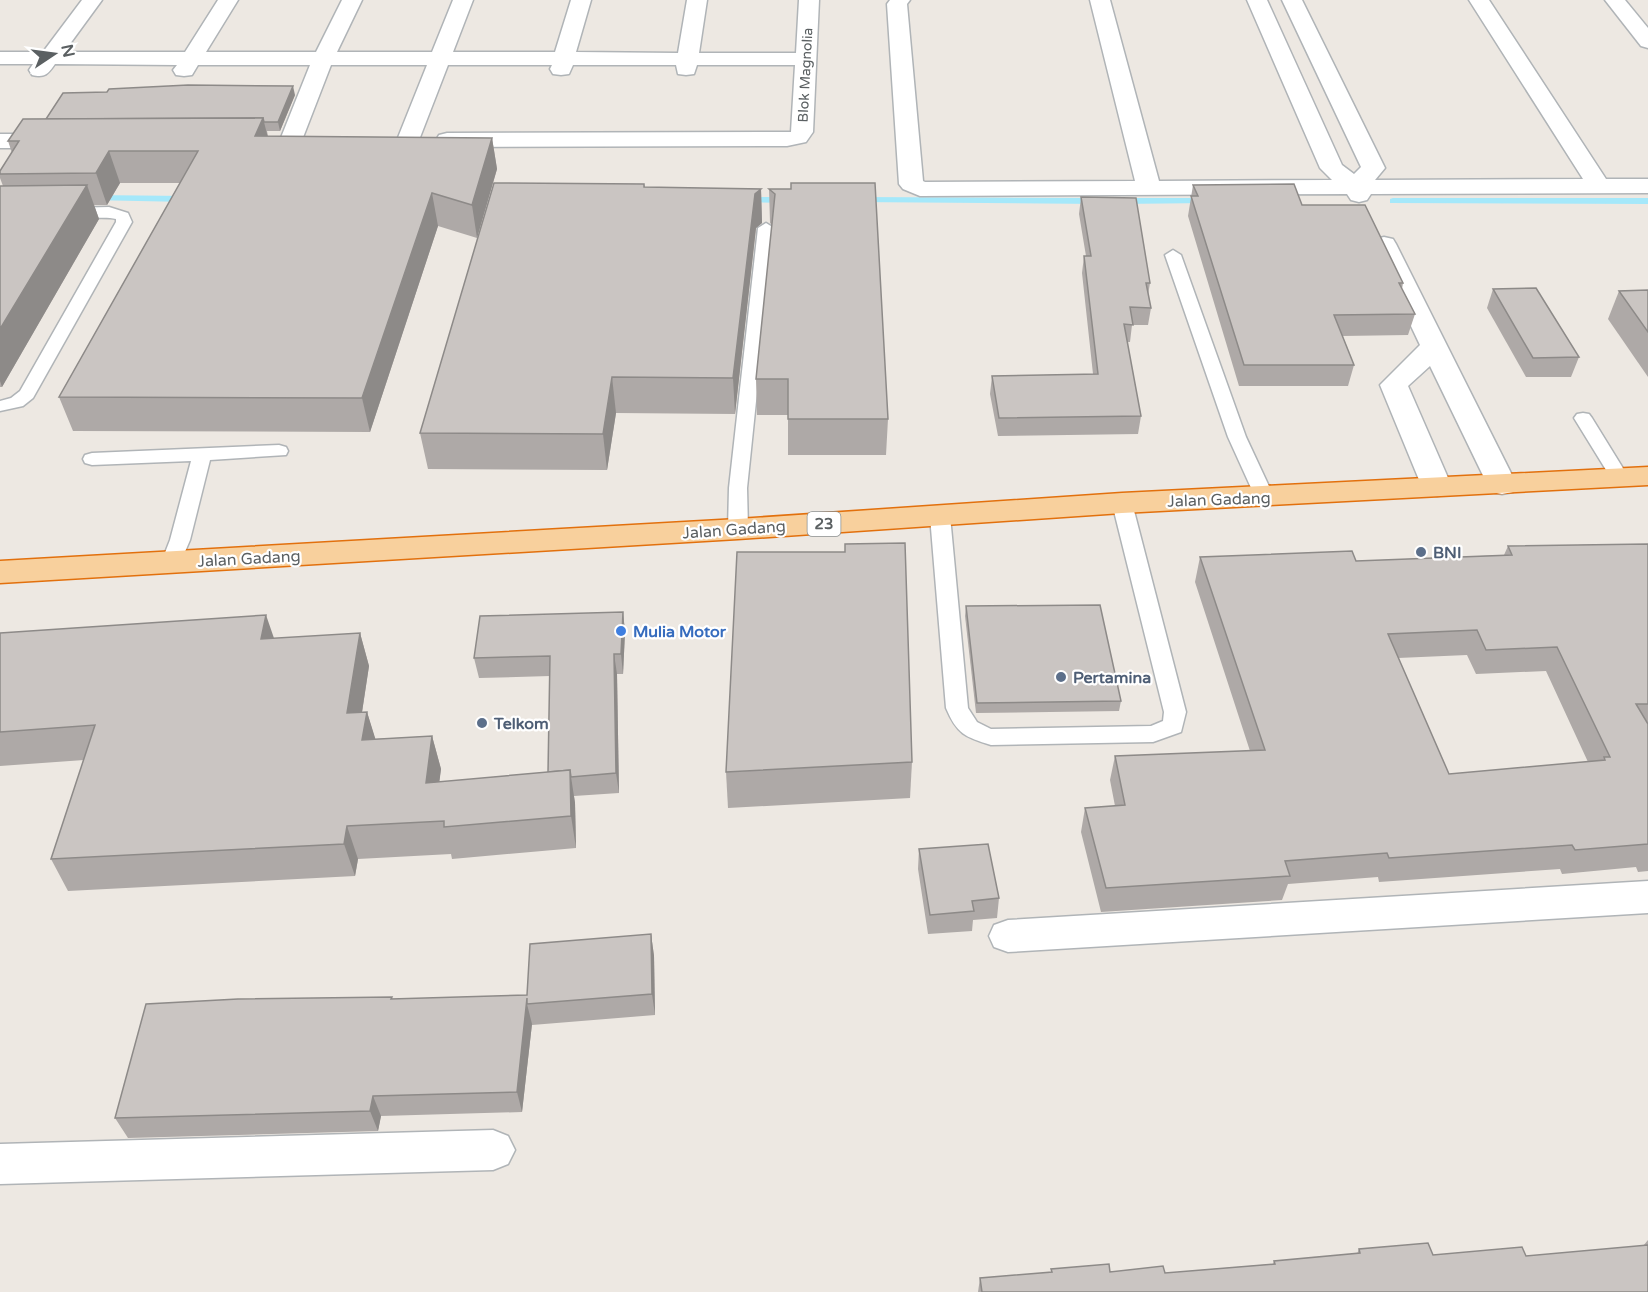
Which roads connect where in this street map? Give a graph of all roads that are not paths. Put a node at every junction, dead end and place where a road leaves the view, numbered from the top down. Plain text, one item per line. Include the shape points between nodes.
1 (92, 0) edge
2 (228, 0) edge
3 (352, 0) edge
4 (463, 0) edge
5 (580, 0) edge
6 (697, 0) edge
7 (809, 0) edge
8 (900, 0) edge
9 (1100, 0) edge
10 (1257, 0) edge
11 (1292, 0) edge
12 (1479, 0) edge
13 (1614, 0) edge
14 (1648, 42) edge
15 (0, 58) edge
16 (321, 63) junction
17 (439, 63) junction
18 (563, 63) junction
19 (44, 64) junction
20 (188, 64) junction
21 (687, 64) junction
22 (806, 65) junction
23 (0, 70) edge
24 (1298, 89) junction
25 (1333, 89) junction
26 (267, 140) edge
27 (291, 140) junction
28 (314, 140) edge
29 (384, 140) edge
30 (408, 140) junction
31 (0, 141) edge
32 (70, 141) edge
33 (1598, 185) junction
34 (1648, 186) edge
35 (1355, 187) junction
36 (1149, 188) junction
37 (54, 213) edge
38 (766, 228) dead end
39 (1173, 255) dead end
40 (1435, 346) junction
41 (0, 406) edge
42 (1583, 418) dead end
43 (279, 451) dead end
44 (202, 454) junction
45 (92, 459) dead end
46 (1634, 477) edge
47 (1502, 485) junction
48 (1437, 487) junction
49 (1264, 497) junction
50 (1122, 503) junction
51 (940, 516) junction
52 (738, 529) junction
53 (171, 563) junction
54 (0, 572) edge
55 (1648, 897) edge
56 (1008, 936) dead end
57 (493, 1150) dead end
58 (0, 1164) edge

1 - 19 street
2 - 20 street
3 - 16 street
4 - 17 street
5 - 18 street
6 - 21 street
7 - 22 street, Blok Magnolia
8 - 36 street via 897,4 911,184 933,190
9 - 36 street
10 - 24 street
11 - 25 street
12 - 33 street
13 - 14 street
15 - 19 street
16 - 17 street
16 - 20 street
16 - 27 street
17 - 18 street
17 - 30 street
18 - 21 street
19 - 20 street
19 - 23 street
21 - 22 street
22 - 30 street, Blok Magnolia via 802,132 788,139
24 - 25 street
24 - 35 street via 1332,168
25 - 35 street via 1373,168
26 - 27 street
27 - 28 street
29 - 30 street
31 - 32 street
33 - 34 street
33 - 35 street
35 - 36 street
35 - 40 street
37 - 41 lane via 109,212 123,216 124,222 27,394 17,402
38 - 52 lane via 738,488
39 - 49 lane via 1237,437
40 - 47 street
40 - 48 street via 1394,385
42 - 46 lane
43 - 44 lane
44 - 45 lane
44 - 53 lane
46 - 47 highway, Jalan Gadang / 23
47 - 48 highway, Jalan Gadang / 23
48 - 49 highway, Jalan Gadang / 23
49 - 50 highway, Jalan Gadang / 23
50 - 51 highway, Jalan Gadang / 23
50 - 51 lane via 1175,712 1173,726 1153,734 991,737 972,732 957,708
51 - 52 highway, Jalan Gadang / 23
52 - 53 highway, Jalan Gadang / 23
53 - 54 highway, Jalan Gadang / 23
55 - 56 street
57 - 58 street

